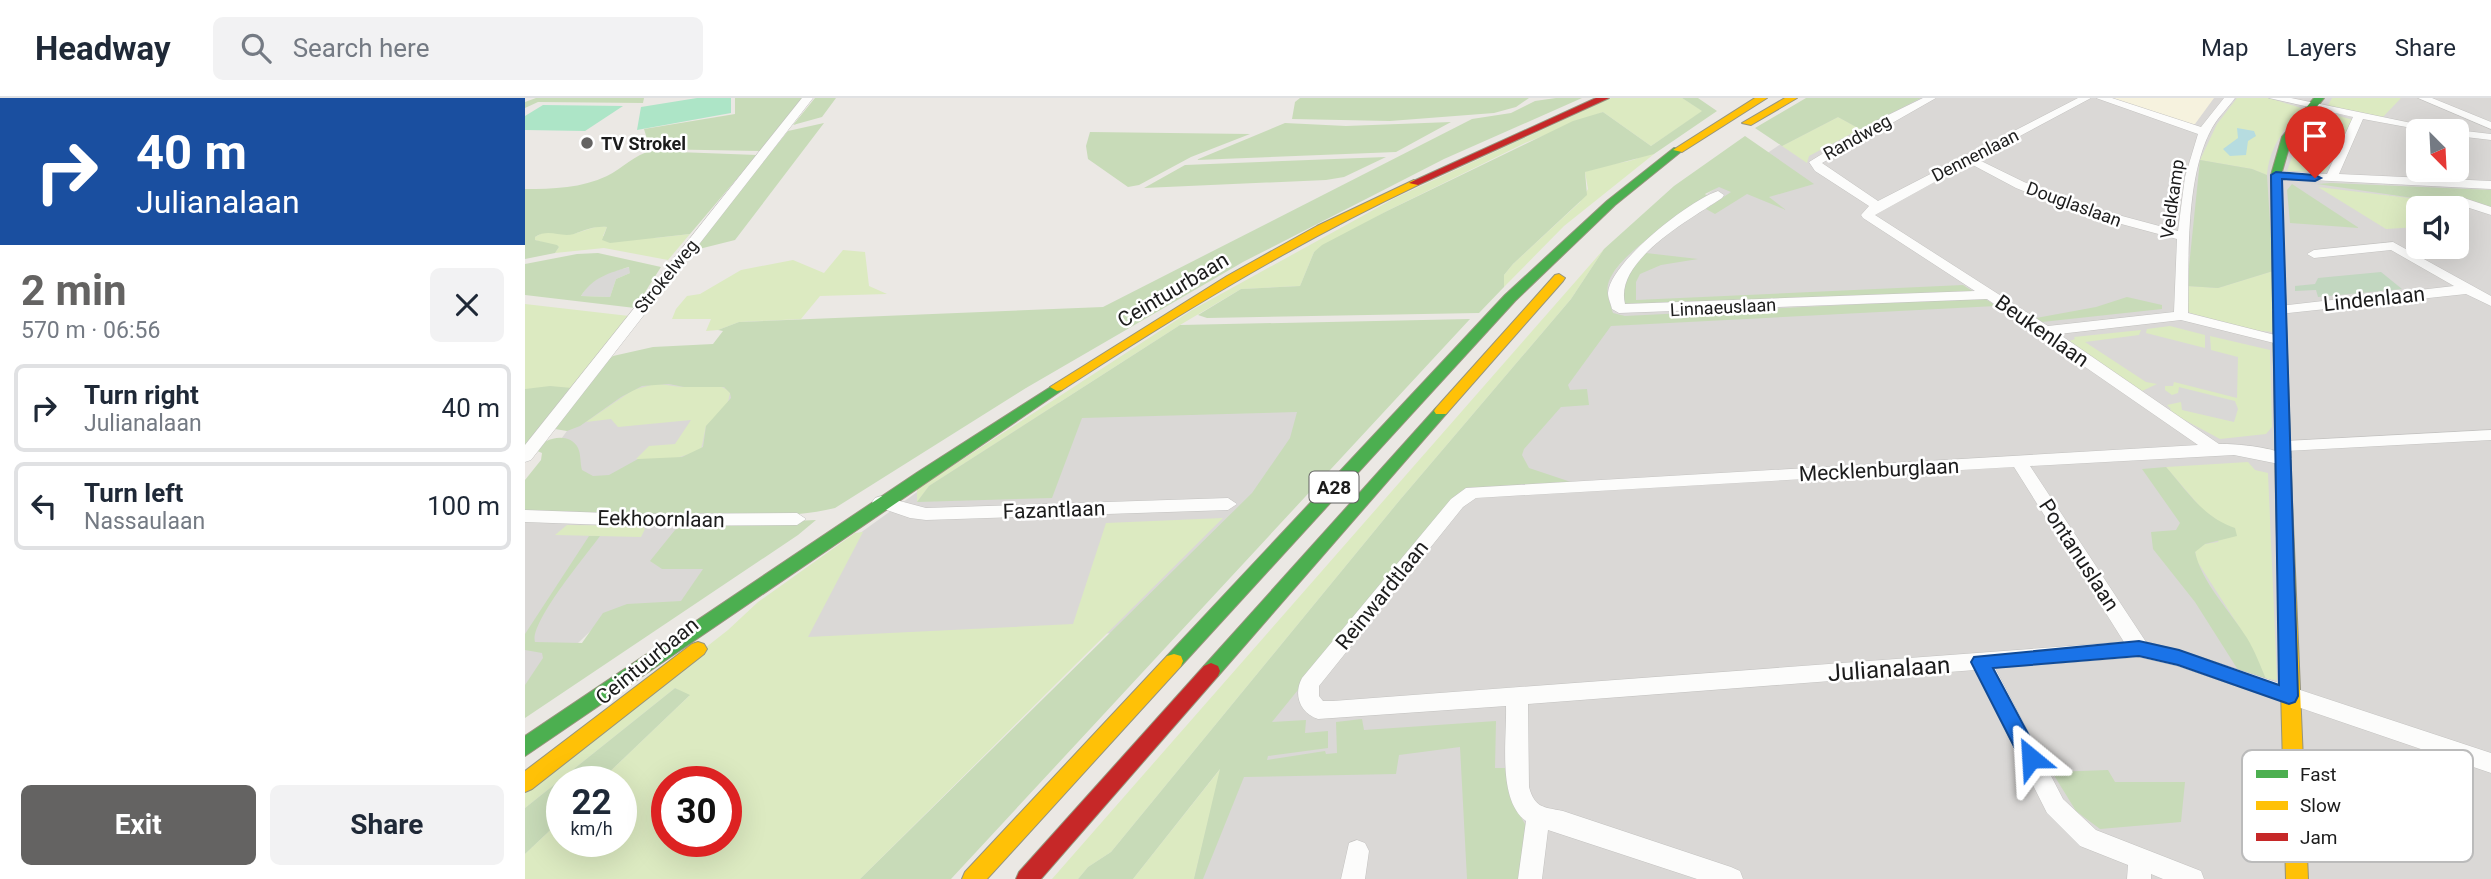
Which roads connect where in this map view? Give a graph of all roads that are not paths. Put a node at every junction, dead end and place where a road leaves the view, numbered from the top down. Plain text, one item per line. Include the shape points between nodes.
1 (808, 98) edge
2 (1604, 98) edge
3 (1762, 98) edge
4 (1791, 98) edge
5 (1931, 98) edge
6 (2086, 98) edge
7 (2101, 98) edge
8 (2230, 98) edge
9 (2274, 98) edge
10 (2423, 98) edge
11 (2314, 102) edge
12 (1747, 114) junction
13 (2359, 116) junction
14 (2406, 124) edge
15 (2491, 126) edge
16 (1726, 127) junction
17 (2204, 132) junction
18 (2469, 134) edge
19 (2491, 137) edge
20 (1969, 159) junction
21 (2276, 175) junction
22 (2331, 178) junction
23 (2491, 186) edge
24 (1718, 195) dead end
25 (2469, 204) edge
26 (1872, 210) junction
27 (2491, 211) edge
28 (2184, 237) junction
29 (2314, 254) dead end
30 (2469, 289) junction
31 (1990, 295) junction
32 (2491, 302) edge
33 (2279, 310) junction
34 (2181, 316) junction
35 (2045, 331) junction
36 (2282, 341) junction
37 (2490, 435) edge
38 (2216, 450) junction
39 (2284, 452) junction
40 (525, 456) edge
41 (2019, 462) junction
42 (1472, 492) joint
43 (881, 502) junction
44 (1228, 504) dead end
45 (525, 516) edge
46 (797, 519) dead end
47 (792, 567) junction
48 (2139, 649) junction
49 (1981, 662) junction
50 (2289, 696) junction
51 (1517, 697) junction
52 (1313, 705) joint
53 (525, 747) edge
54 (2291, 750) edge
55 (2452, 750) edge
56 (2473, 757) edge
57 (2491, 763) edge
58 (525, 783) edge
59 (1538, 817) junction
60 (1357, 851) dead end
61 (2139, 870) edge
62 (973, 879) edge
63 (1027, 879) edge
64 (1353, 879) edge
65 (1530, 879) edge
66 (1731, 879) edge
67 (2192, 879) edge

1 - 40 street, Strokelweg
2 - 43 main road, Ceintuurbaan via 1378,199 1182,306
3 - 12 main road, A28
4 - 12 main road, A28
5 - 26 street, Randweg via 1815,162
6 - 20 street, Dennenlaan
7 - 17 street
8 - 17 street, Veldkamp
9 - 11 street
10 - 15 street
11 - 13 street
11 - 21 main road via 2287,136
12 - 16 main road, A28
13 - 14 street
13 - 22 street
16 - 62 main road, A28 via 1639,179 1556,250
16 - 63 main road, A28 via 1577,259
17 - 28 street, Veldkamp via 2191,178
18 - 19 street
20 - 26 street, Dennenlaan
20 - 28 street, Douglaslaan via 2067,204
21 - 22 street
21 - 33 main road
22 - 23 street
24 - 31 street, Linnaeuslaan via 1635,254 1617,283 1619,309
25 - 27 street
26 - 31 street, Beukenlaan
28 - 34 street, Veldkamp
29 - 30 street, Lindenlaan via 2393,246
30 - 32 street, Lindenlaan
30 - 33 street, Lindenlaan
31 - 35 street, Beukenlaan
33 - 36 main road
34 - 35 street
34 - 36 street
35 - 38 street, Beukenlaan
36 - 39 main road
37 - 39 street, Mecklenburglaan
38 - 39 street, Mecklenburglaan
38 - 41 street, Mecklenburglaan
39 - 50 main road
41 - 42 street, Mecklenburglaan
41 - 48 street, Pontanuslaan
42 - 52 street, Reinwardtlaan via 1453,508 1310,684 1308,699
43 - 44 street, Fazantlaan via 926,514
43 - 47 main road, Ceintuurbaan
45 - 46 street, Eekhoornlaan
47 - 53 main road, Ceintuurbaan
47 - 58 main road, Ceintuurbaan via 694,652
48 - 49 street, Julianalaan
48 - 50 street, Julianalaan
49 - 51 street, Julianalaan
49 - 61 street via 2055,806 2088,838
50 - 54 main road
50 - 55 street, Julianalaan
51 - 52 street, Julianalaan via 1333,710 1318,710
51 - 59 street via 1518,787 1523,806
56 - 57 street, Julianalaan
59 - 65 street
59 - 66 street
60 - 64 street
61 - 67 street

